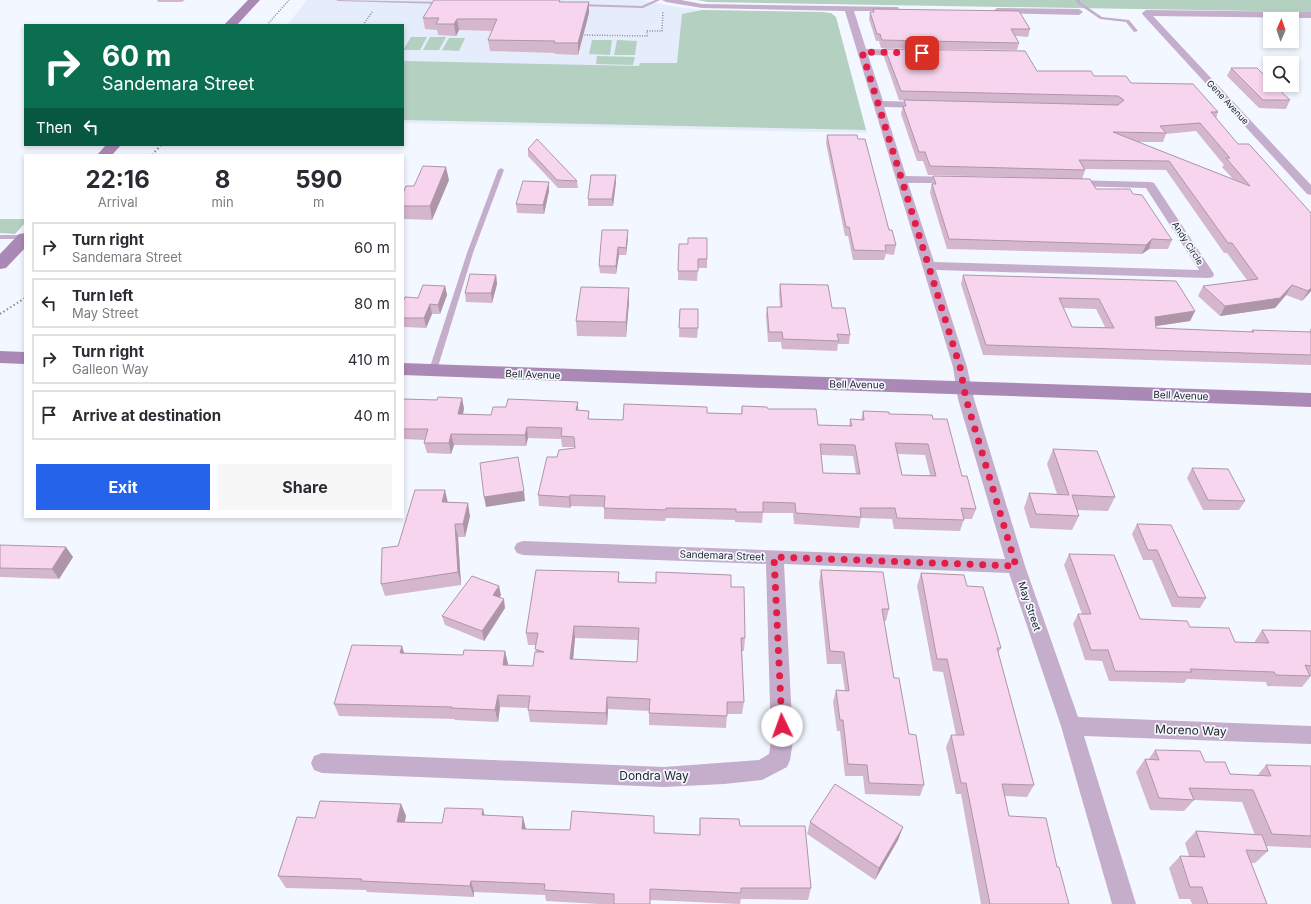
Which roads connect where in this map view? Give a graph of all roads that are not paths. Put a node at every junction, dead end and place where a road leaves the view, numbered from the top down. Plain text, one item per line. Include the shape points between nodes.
1 (254, 0) edge
2 (338, 0) edge
3 (615, 0) edge
4 (658, 0) edge
5 (666, 0) edge
6 (1078, 0) edge
7 (425, 1) edge
8 (451, 3) edge
9 (574, 5) edge
10 (643, 6) junction
11 (849, 9) junction
12 (904, 10) edge
13 (992, 11) edge
14 (1079, 12) dead end
15 (1311, 15) edge
16 (231, 24) edge
17 (1136, 31) dead end
18 (862, 52) junction
19 (917, 53) edge
20 (878, 104) junction
21 (934, 105) edge
22 (113, 146) edge
23 (105, 154) edge
24 (501, 170) dead end
25 (901, 179) junction
26 (963, 181) edge
27 (1056, 183) edge
28 (1311, 192) edge
29 (0, 237) edge
30 (24, 238) edge
31 (24, 239) edge
32 (0, 264) edge
33 (928, 266) junction
34 (0, 357) edge
35 (24, 358) edge
36 (404, 369) edge
37 (433, 370) junction
38 (963, 387) junction
39 (1311, 400) edge
40 (523, 548) dead end
41 (774, 557) junction
42 (1016, 566) junction
43 (1071, 726) junction
44 (1311, 735) edge
45 (322, 764) dead end
46 (1124, 904) edge

1 - 16 main road
2 - 7 lane
3 - 10 lane
4 - 10 lane
5 - 11 street via 702,6
6 - 17 lane via 1102,18 1127,21
7 - 8 lane
9 - 10 lane
11 - 12 street
11 - 18 street, May Street
13 - 14 street
15 - 28 street, Gene Avenue via 1146,13
18 - 19 street
18 - 20 street, May Street
20 - 21 street
20 - 25 street, May Street
22 - 23 main road
24 - 37 lane via 470,253
25 - 26 street
25 - 33 street, May Street
27 - 33 street, Andy Circle via 1150,185 1208,274
29 - 30 lane
31 - 32 main road
33 - 38 street, May Street via 960,367
34 - 35 main road
36 - 37 main road, Bell Avenue
37 - 38 main road, Bell Avenue via 743,382
38 - 39 main road, Bell Avenue
38 - 42 street, May Street
40 - 41 street, Sandemara Street
41 - 42 street, Sandemara Street
41 - 45 street, Dondra Way via 782,741 779,760 762,770 664,777
42 - 43 street, May Street
43 - 44 street, Moreno Way
43 - 46 street, May Street

